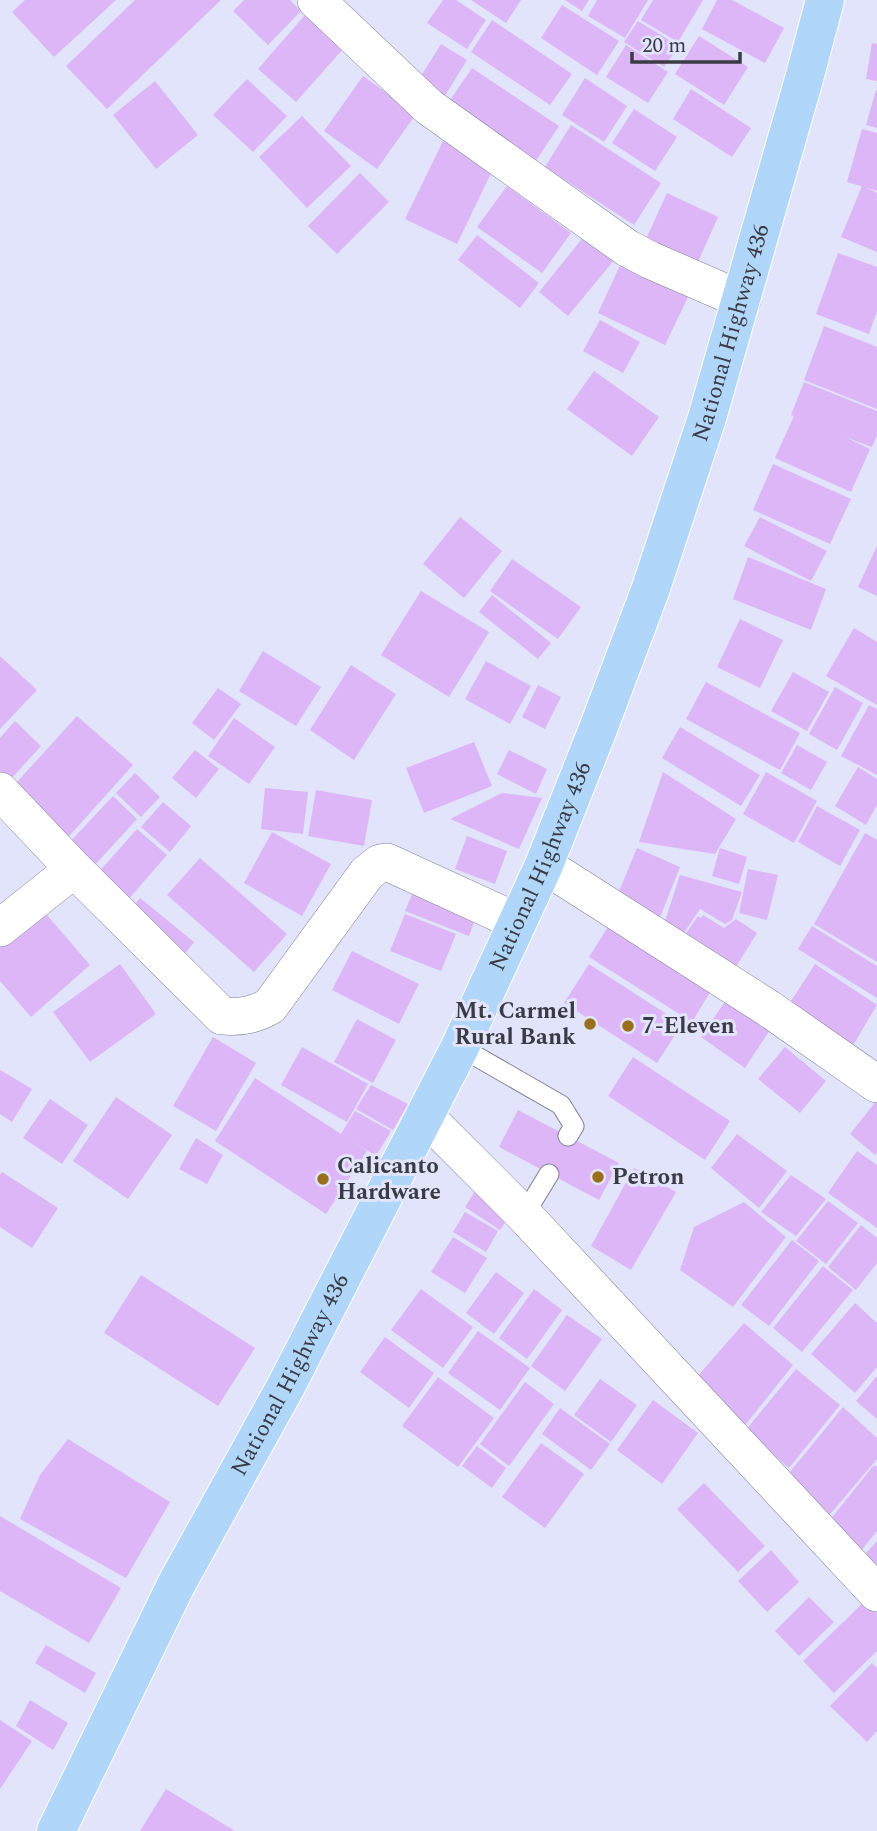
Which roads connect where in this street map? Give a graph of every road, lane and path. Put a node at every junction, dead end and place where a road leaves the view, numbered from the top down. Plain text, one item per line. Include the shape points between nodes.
1 (316, 0) edge
2 (825, 0) edge
3 (742, 300) junction
4 (0, 791) edge
5 (544, 865) junction
6 (74, 869) junction
7 (518, 922) junction
8 (0, 928) edge
9 (460, 1047) junction
10 (877, 1084) edge
11 (424, 1115) junction
12 (568, 1136) dead end
13 (550, 1174) dead end
14 (524, 1215) junction
15 (877, 1593) edge
16 (55, 1831) edge

1 - 3 street via 464,134 626,248
2 - 3 main road, National Highway 436
3 - 5 main road, National Highway 436 via 651,588
4 - 6 street
5 - 7 main road, National Highway 436
5 - 10 street via 768,1008
6 - 7 street via 222,1016 258,1013 277,999 367,873 380,863 387,862
6 - 8 street
7 - 9 main road, National Highway 436
9 - 11 main road, National Highway 436
9 - 12 lane via 561,1105 574,1126
11 - 14 street
11 - 16 main road, National Highway 436 via 286,1386 177,1583
13 - 14 lane
14 - 15 street

